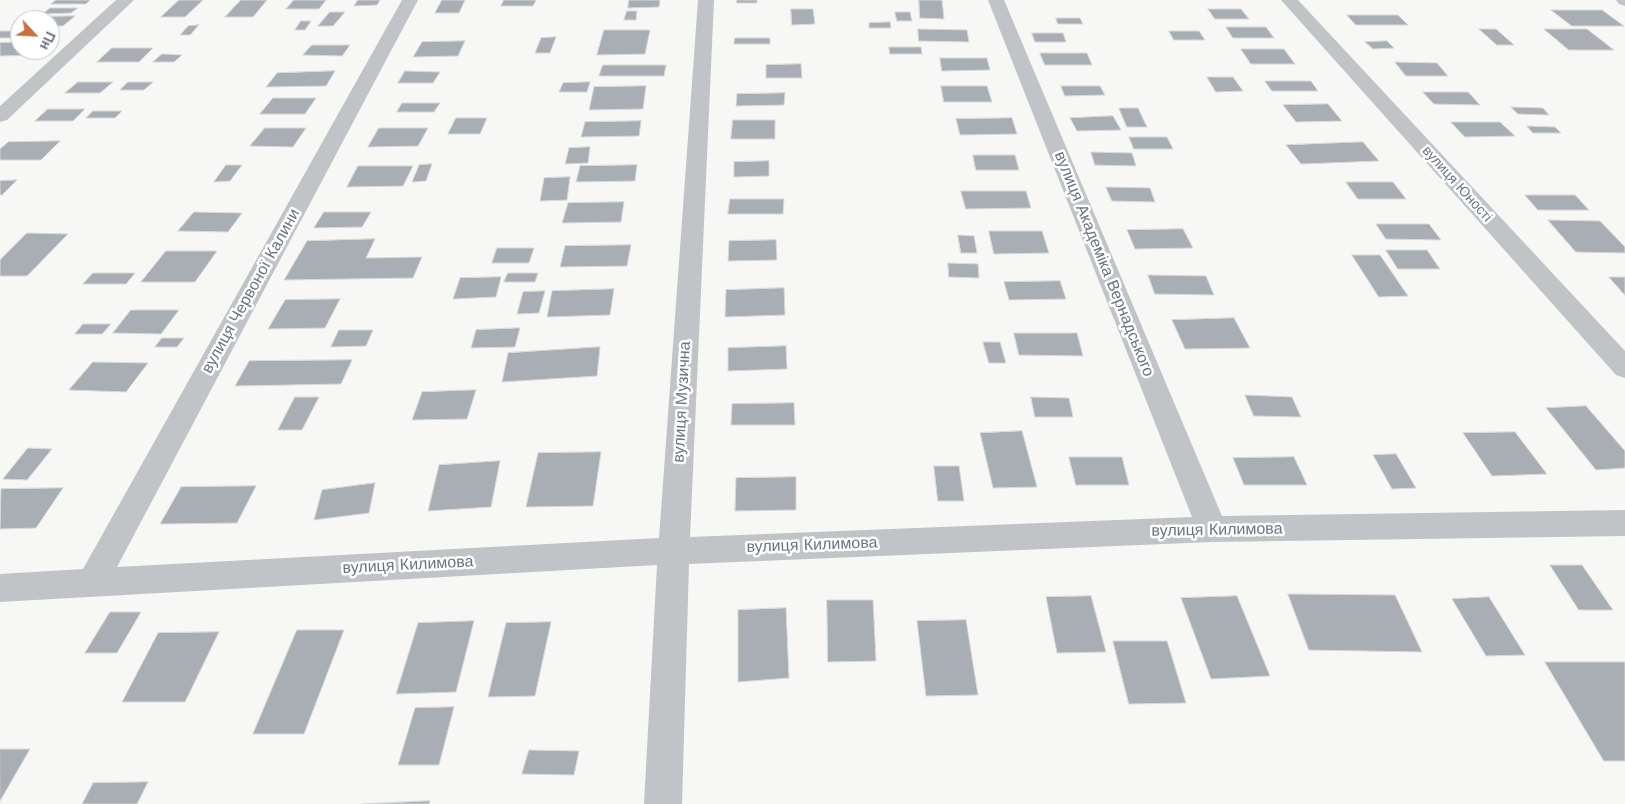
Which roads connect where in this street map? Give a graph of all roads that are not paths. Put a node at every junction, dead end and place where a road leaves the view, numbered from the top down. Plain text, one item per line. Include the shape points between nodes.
1 (126, 0) edge
2 (410, 0) edge
3 (706, 0) edge
4 (996, 0) edge
5 (1290, 0) edge
6 (0, 116) edge
7 (1625, 368) edge
8 (1625, 523) edge
9 (1212, 529) junction
10 (674, 551) junction
11 (92, 583) junction
12 (0, 588) edge
13 (663, 804) edge

1 - 6 street
2 - 11 street, вулиця Червоної Калини
3 - 10 street, вулиця Музична
4 - 9 street, вулиця Академіка Вернадського
5 - 7 street, вулиця Юності
8 - 9 street, вулиця Килимова
9 - 10 street, вулиця Килимова
10 - 11 street, вулиця Килимова
10 - 13 street, вулиця Музична
11 - 12 street, вулиця Килимова

